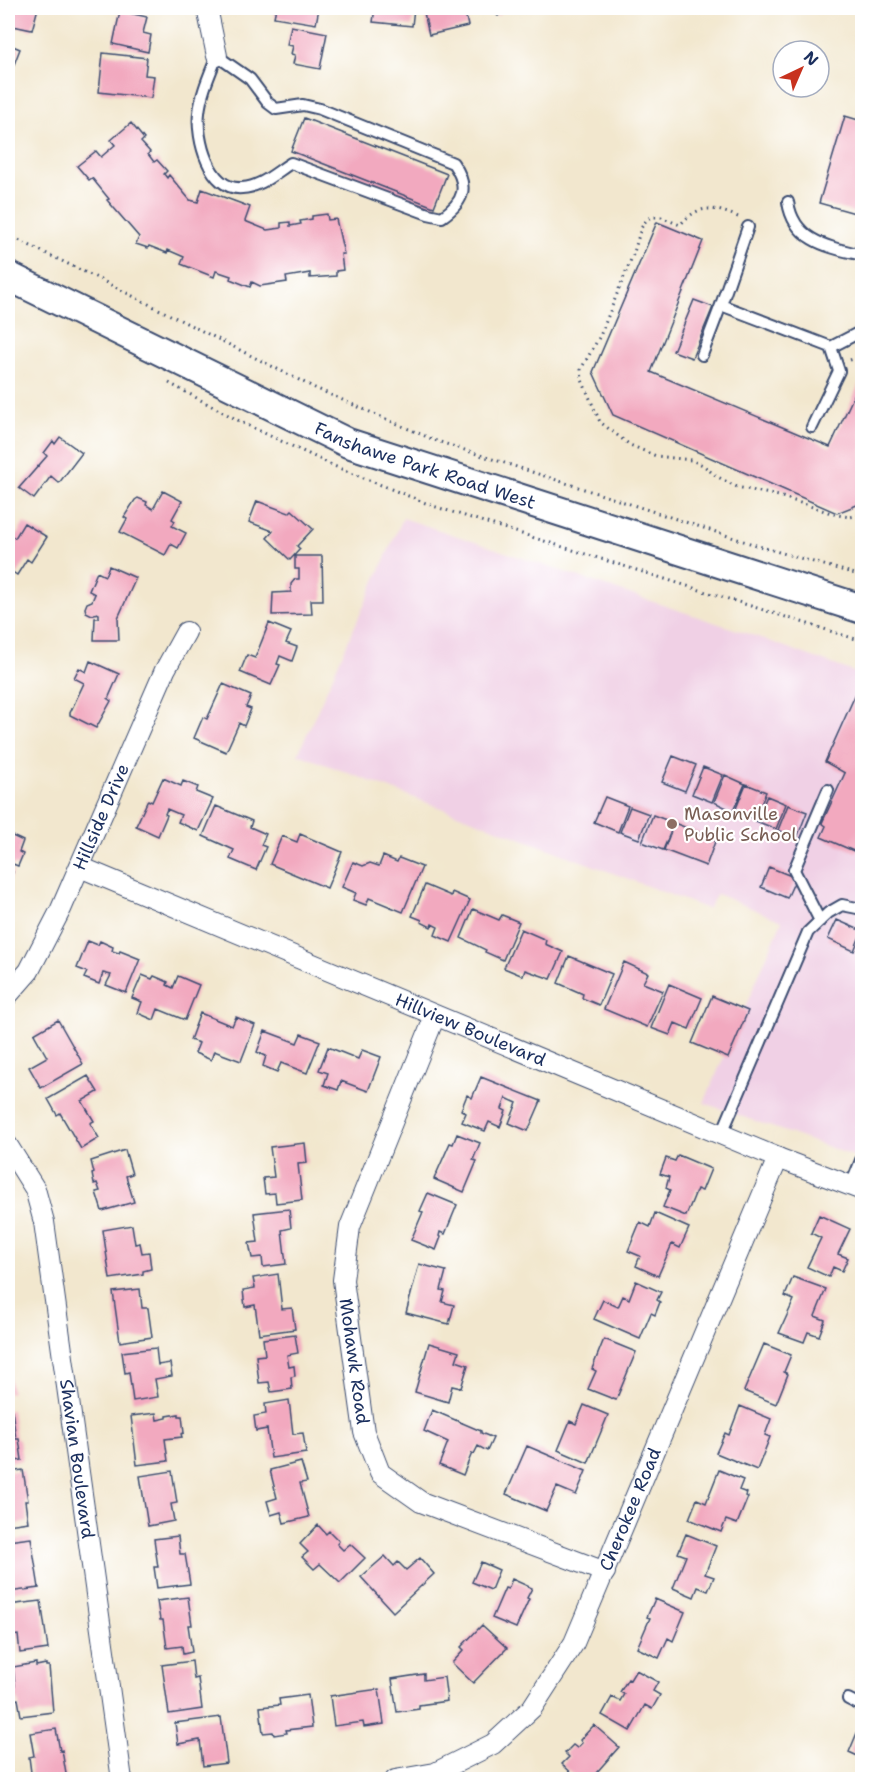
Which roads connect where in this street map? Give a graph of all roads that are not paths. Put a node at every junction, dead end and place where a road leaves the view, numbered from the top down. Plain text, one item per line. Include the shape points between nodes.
1 (207, 8) edge
2 (217, 56) junction
3 (788, 202) dead end
4 (748, 227) road end
5 (862, 255) edge
6 (8, 276) edge
7 (721, 305) junction
8 (862, 331) edge
9 (831, 346) junction
10 (702, 355) dead end
11 (812, 427) dead end
12 (862, 609) edge
13 (186, 632) dead end
14 (828, 790) dead end
15 (80, 867) junction
16 (862, 909) edge
17 (820, 921) junction
18 (8, 995) edge
19 (435, 1016) junction
20 (722, 1133) junction
21 (8, 1146) edge
22 (778, 1158) junction
23 (862, 1158) edge
24 (857, 1187) edge
25 (605, 1572) junction
26 (848, 1700) dead end
27 (862, 1706) edge
28 (122, 1779) edge
29 (394, 1779) edge

1 - 2 street
2 - 2 lane via 250,79 276,110 303,105 320,109 453,163 463,187 460,200 442,217 428,214 291,163 257,185 228,187 209,166 198,128 200,102
3 - 5 lane via 790,216 800,231 825,246
4 - 7 lane
6 - 12 main road, Fanshawe Park Road West via 348,443
7 - 9 lane
7 - 10 lane
8 - 9 lane
9 - 11 lane via 839,371
13 - 15 street, Hillside Drive via 165,670
14 - 17 lane via 794,870
15 - 18 street, Hillside Drive via 29,971
15 - 19 street, Hillview Boulevard
16 - 17 lane via 842,905
17 - 20 lane via 808,932
19 - 20 street, Hillview Boulevard
19 - 25 street, Mohawk Road via 350,1227 342,1280 364,1432 380,1473 421,1502
20 - 22 street, Hillview Boulevard
21 - 28 street, Shavian Boulevard via 35,1189 44,1222
22 - 24 street, Hillview Boulevard
22 - 25 street, Cherokee Road
23 - 24 lane
25 - 29 street, Cherokee Road via 574,1643 532,1708 493,1744 435,1773
26 - 27 lane

